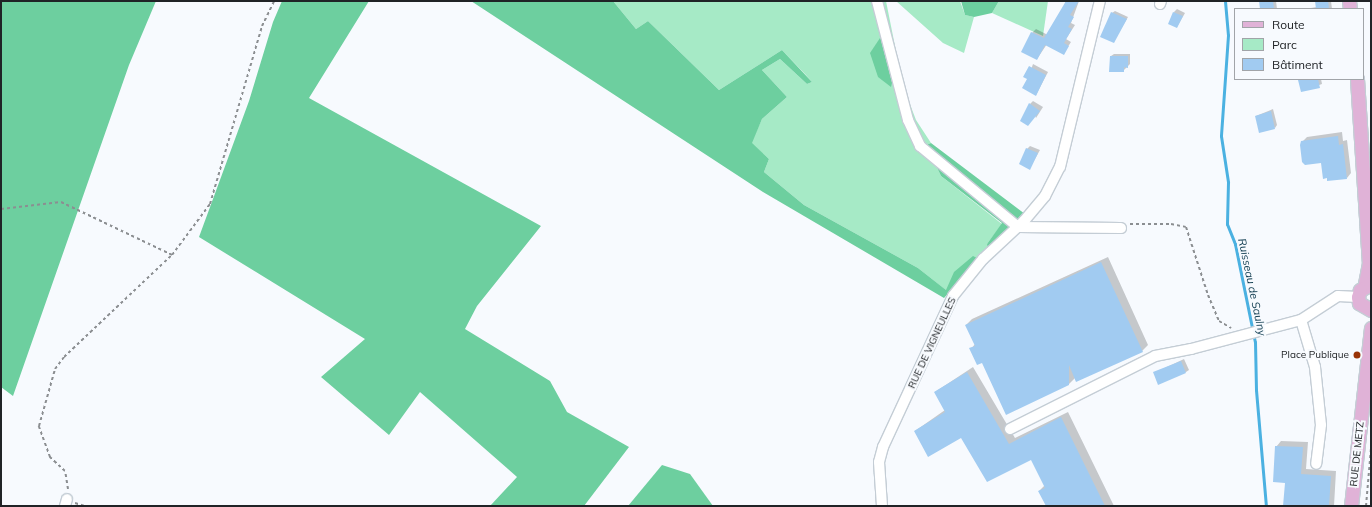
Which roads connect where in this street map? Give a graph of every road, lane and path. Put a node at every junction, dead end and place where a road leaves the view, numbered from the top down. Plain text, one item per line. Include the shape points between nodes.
1 (274, 1) edge
2 (877, 1) edge
3 (1100, 1) edge
4 (1357, 80) edge
5 (1366, 137) edge
6 (1, 209) edge
7 (1018, 227) junction
8 (1121, 228) joint
9 (172, 255) junction
10 (1370, 265) edge
11 (1365, 297) edge
12 (1301, 320) junction
13 (1371, 329) edge
14 (1239, 337) junction
15 (1010, 429) dead end
16 (1371, 448) edge
17 (1316, 464) dead end
18 (66, 503) edge
19 (882, 506) edge
20 (1351, 506) edge
21 (1366, 506) edge

1 - 9 path via 262,26 210,204
2 - 7 street via 908,120 920,146
3 - 7 street, RUE DE VIGNEULLES via 1060,167 1045,196
4 - 5 main road, RUE DE METZ
5 - 10 main road, RUE DE METZ
6 - 9 path via 61,202
7 - 8 street
7 - 19 street, RUE DE VIGNEULLES via 983,259 953,296 883,446 879,462
8 - 14 path via 1131,224 1152,223 1186,227 1219,321 1229,326
9 - 18 path via 64,357 55,369 40,426 50,457 65,471 69,484
10 - 11 main road, RUE DE METZ
11 - 12 street via 1338,296
11 - 13 main road, RUE DE METZ
12 - 14 street
12 - 17 street via 1315,367 1321,424
13 - 20 main road, RUE DE METZ
14 - 15 street via 1155,356
16 - 21 path

